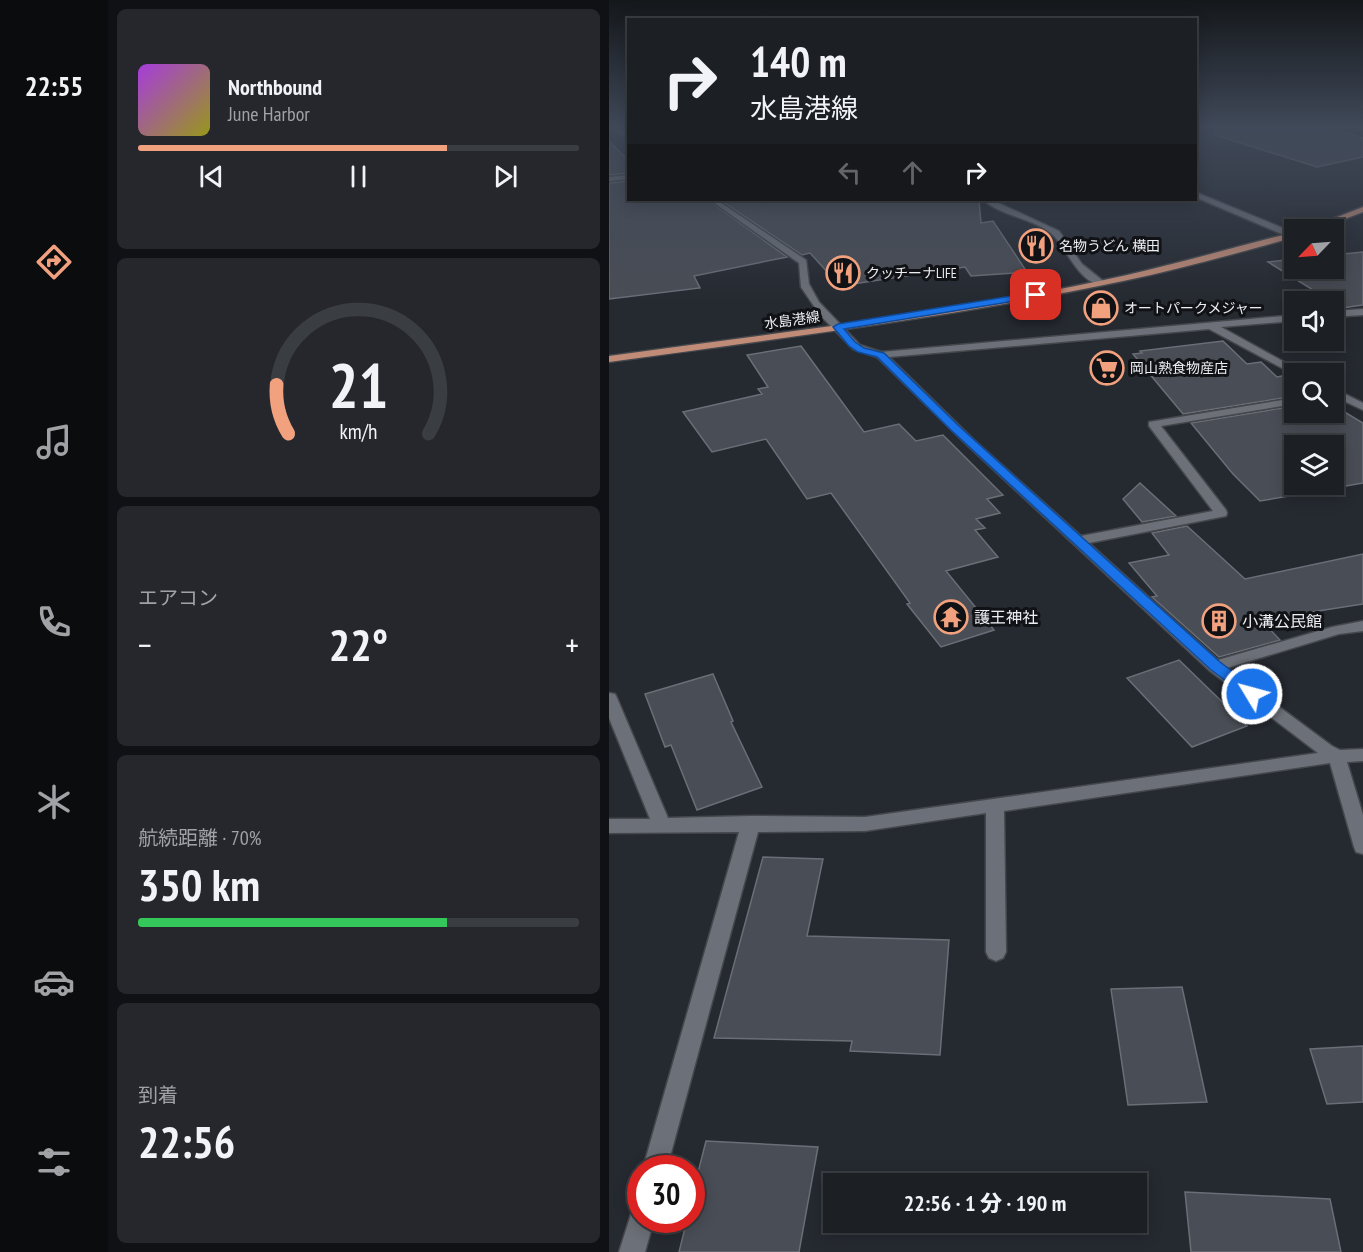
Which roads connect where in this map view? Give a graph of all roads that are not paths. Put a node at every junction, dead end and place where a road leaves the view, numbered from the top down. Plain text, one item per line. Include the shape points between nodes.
1 (1197, 195) edge
2 (714, 201) edge
3 (989, 201) edge
4 (1363, 209) edge
5 (1337, 219) edge
6 (1284, 230) edge
7 (1284, 236) edge
8 (1099, 282) junction
9 (1363, 312) edge
10 (1344, 313) edge
11 (1284, 319) edge
12 (1211, 326) junction
13 (838, 327) junction
14 (881, 355) junction
15 (609, 359) edge
16 (1284, 365) edge
17 (1344, 397) edge
18 (1284, 403) edge
19 (1363, 407) edge
20 (1078, 541) junction
21 (1363, 626) edge
22 (1215, 666) junction
23 (609, 698) edge
24 (1363, 755) edge
25 (1337, 756) junction
26 (995, 805) junction
27 (751, 823) junction
28 (662, 825) junction
29 (609, 826) edge
30 (1363, 847) edge
31 (996, 952) dead end
32 (659, 1155) edge
33 (637, 1233) edge
34 (632, 1252) edge

1 - 6 street
2 - 13 street via 803,262 802,278 807,293
3 - 8 street via 1056,233 1079,266
4 - 5 main road
7 - 8 main road, 水島港線
8 - 13 main road, 水島港線
9 - 10 street
11 - 12 street
12 - 14 street
12 - 16 street
13 - 14 street via 861,350
13 - 15 main road, 水島港線
14 - 20 street
17 - 19 street
18 - 20 street via 1153,424 1221,513
20 - 22 street
21 - 22 street
22 - 25 street
23 - 28 street
24 - 25 street
25 - 26 street
25 - 30 street
26 - 27 street via 865,824
26 - 31 street
27 - 28 street
27 - 32 street
28 - 29 street
33 - 34 street

